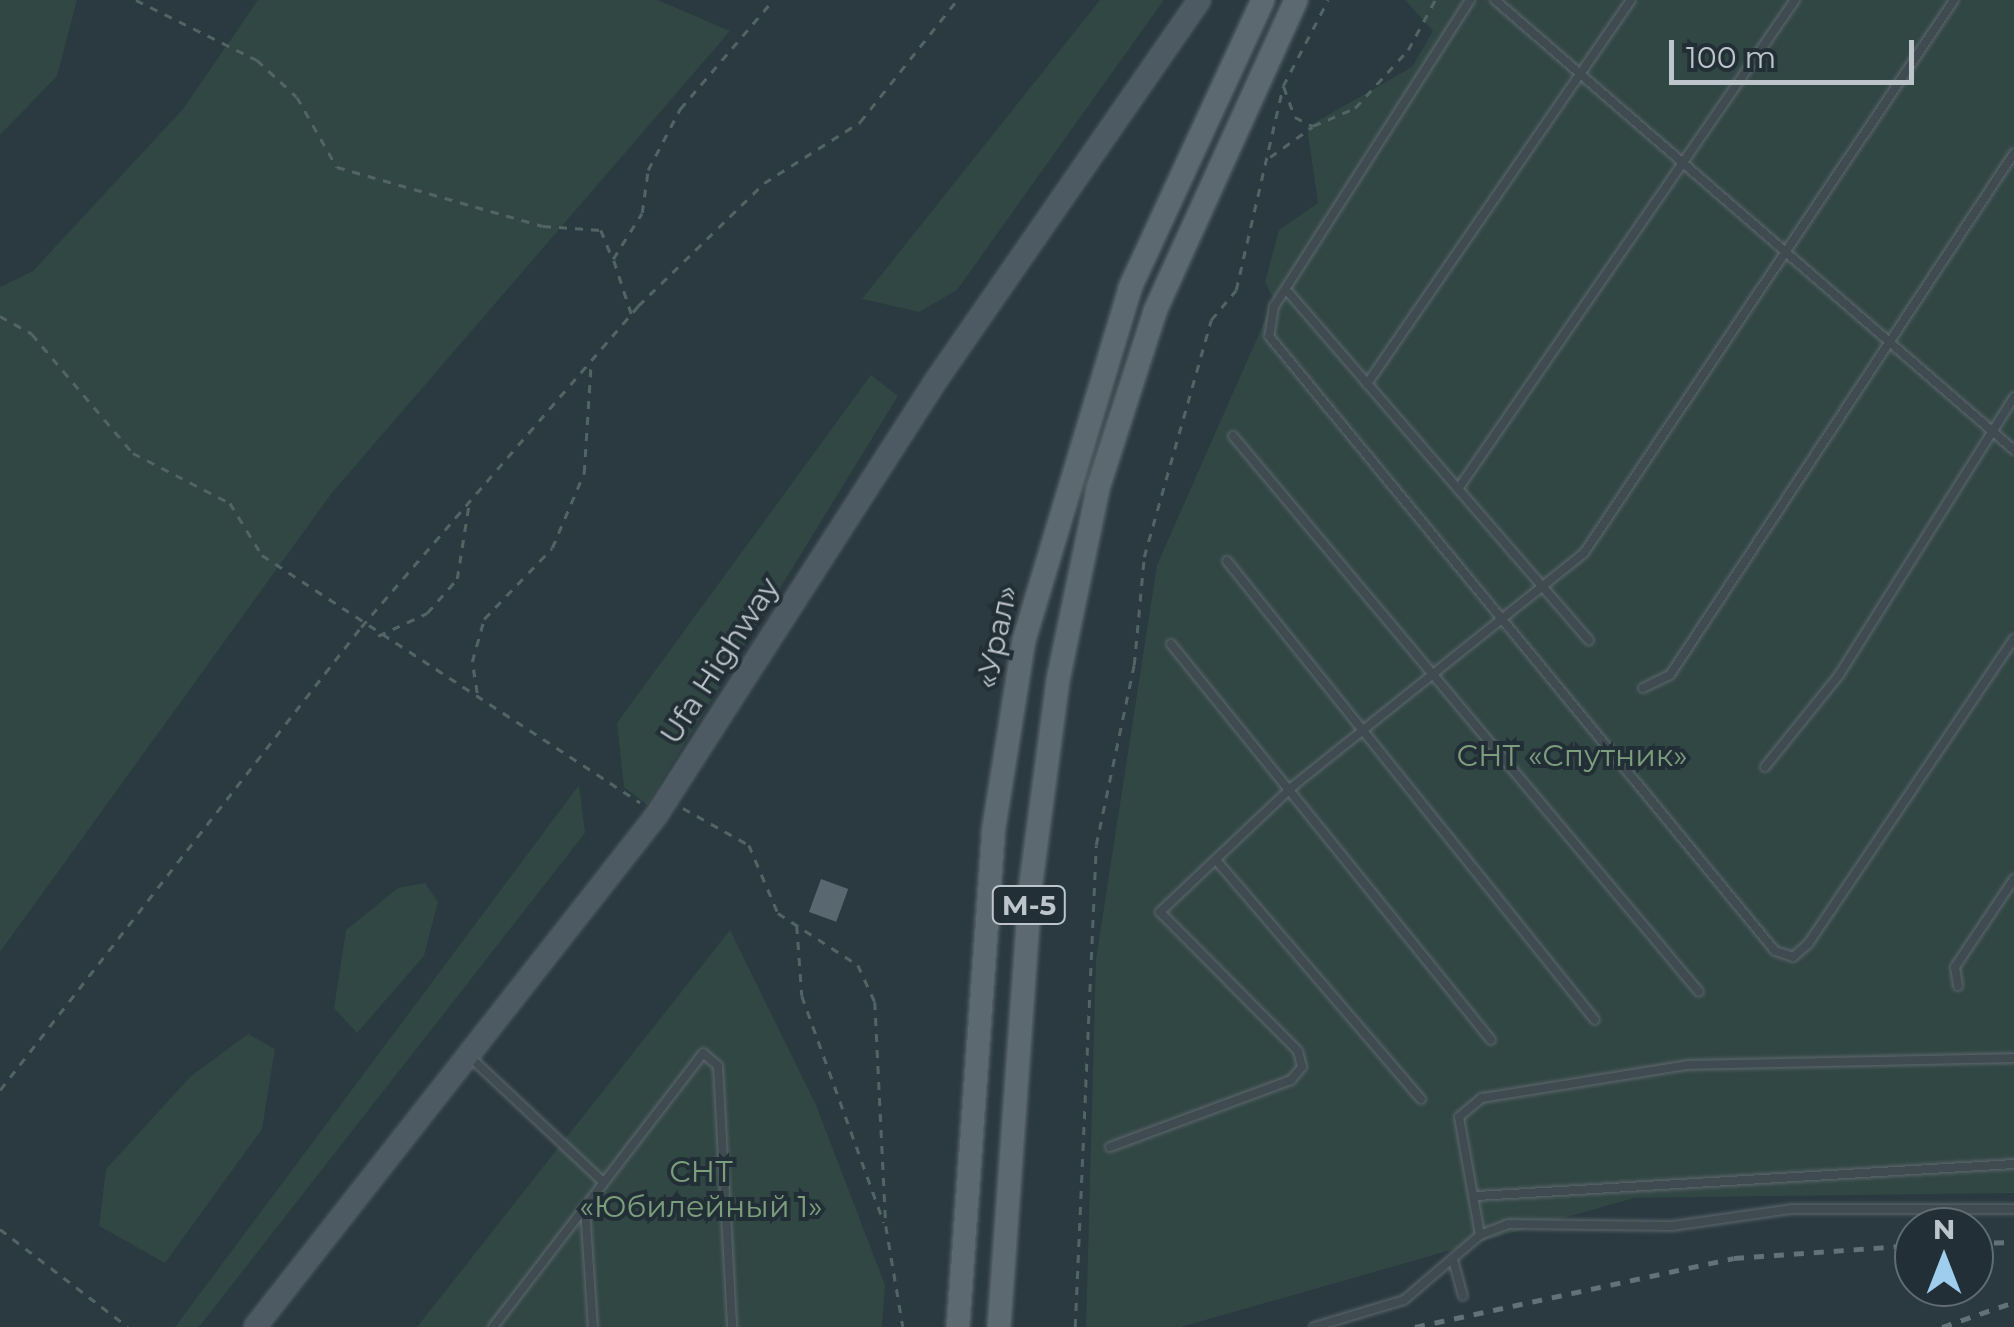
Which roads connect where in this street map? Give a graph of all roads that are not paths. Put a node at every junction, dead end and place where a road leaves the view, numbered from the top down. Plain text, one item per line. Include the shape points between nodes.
1 (1199, 0) edge
2 (1263, 0) edge
3 (1296, 0) edge
4 (1470, 0) edge
5 (1495, 0) edge
6 (1631, 0) edge
7 (1796, 0) edge
8 (1954, 0) edge
9 (1580, 75) junction
10 (2014, 154) edge
11 (1684, 166) junction
12 (1783, 252) junction
13 (1289, 293) junction
14 (1889, 341) junction
15 (1367, 384) junction
16 (2014, 397) edge
17 (1992, 430) junction
18 (1233, 436) dead end
19 (2014, 450) edge
20 (1458, 489) junction
21 (1227, 561) dead end
22 (1542, 585) junction
23 (1500, 619) junction
24 (2014, 639) edge
25 (1589, 641) dead end
26 (1170, 644) dead end
27 (1431, 673) junction
28 (1644, 688) dead end
29 (1359, 730) junction
30 (1765, 767) dead end
31 (1292, 787) junction
32 (1216, 860) junction
33 (2014, 879) edge
34 (1958, 986) dead end
35 (1699, 992) dead end
36 (1596, 1020) dead end
37 (1491, 1040) dead end
38 (469, 1056) junction
39 (2014, 1058) edge
40 (1421, 1099) dead end
41 (1110, 1147) dead end
42 (2014, 1164) edge
43 (601, 1180) junction
44 (1477, 1196) junction
45 (585, 1208) junction
46 (2014, 1210) edge
47 (1480, 1235) junction
48 (1454, 1263) junction
49 (1464, 1296) dead end
50 (999, 1326) edge
51 (255, 1327) edge
52 (493, 1327) edge
53 (593, 1327) edge
54 (732, 1327) edge
55 (958, 1327) edge
56 (1314, 1327) edge

1 - 38 main road, Ufa Highway via 936,379 662,808
2 - 55 main road, «Урал» / М-5 via 1130,288 1024,640 992,833
3 - 50 main road, М-5 via 1155,312 1098,488 1058,680 1030,890
4 - 13 lane
5 - 9 lane
6 - 9 lane
7 - 11 lane
8 - 12 lane
9 - 11 lane
9 - 15 lane
10 - 14 lane
11 - 12 lane
11 - 20 lane
12 - 14 lane
12 - 22 lane via 1584,553
13 - 15 lane
13 - 23 lane via 1274,306 1269,336
14 - 17 lane
14 - 28 lane via 1670,675
15 - 20 lane
16 - 17 lane
17 - 19 lane
17 - 30 lane via 1838,675
18 - 27 lane
20 - 22 lane
21 - 29 lane
22 - 23 lane
22 - 25 lane
23 - 24 lane via 1775,951 1793,956
23 - 27 lane
26 - 31 lane
27 - 29 lane
27 - 35 lane
29 - 31 lane
29 - 36 lane
31 - 32 lane
31 - 37 lane
32 - 40 lane
32 - 41 lane via 1160,912 1298,1051 1302,1067 1291,1080
33 - 34 lane via 1955,967
38 - 43 lane
38 - 51 main road, Ufa Highway
39 - 44 lane via 1688,1066 1482,1098 1459,1116
42 - 44 lane
43 - 45 lane
43 - 54 lane via 703,1053 718,1066
44 - 47 lane
45 - 52 lane
45 - 53 lane
46 - 47 lane via 1792,1209 1672,1226 1536,1222
47 - 48 lane
48 - 49 lane
48 - 56 lane via 1404,1300

